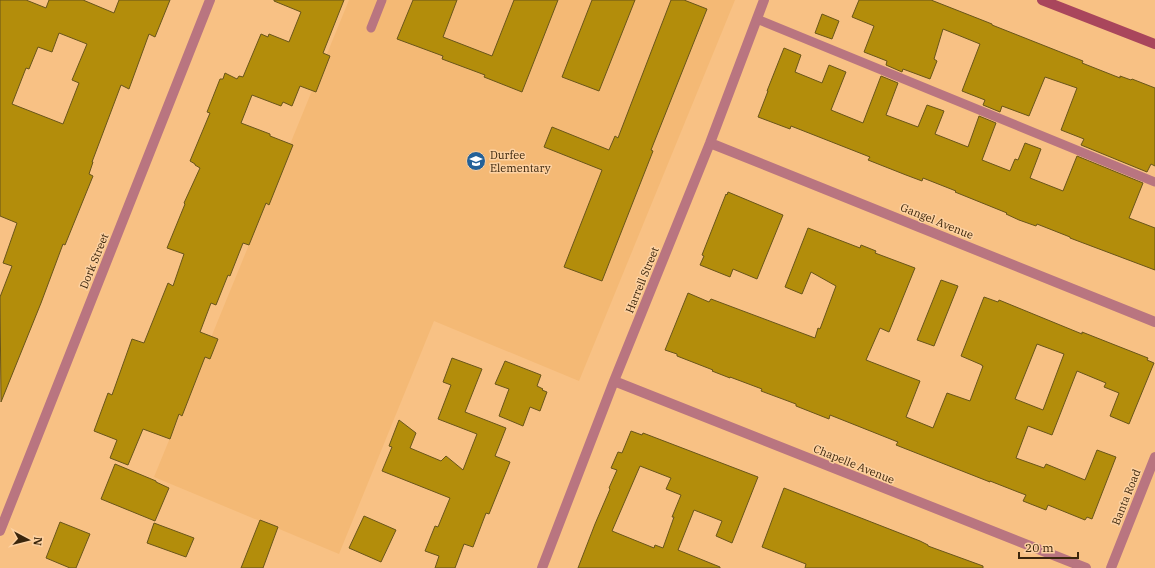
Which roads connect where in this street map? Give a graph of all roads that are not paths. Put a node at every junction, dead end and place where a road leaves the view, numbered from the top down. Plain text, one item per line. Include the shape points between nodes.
1 (210, 0) edge
2 (382, 0) edge
3 (764, 0) edge
4 (1042, 0) edge
5 (757, 19) junction
6 (371, 28) dead end
7 (1155, 44) edge
8 (710, 143) junction
9 (1155, 182) edge
10 (1155, 322) edge
11 (614, 381) junction
12 (1155, 457) edge
13 (0, 531) edge
14 (542, 568) edge
15 (1086, 568) edge
16 (1111, 568) edge

1 - 13 street, Dork Street
2 - 6 lane
3 - 5 street, Harrell Street
4 - 7 street
5 - 8 street, Harrell Street
5 - 9 lane
8 - 10 street, Gangel Avenue
8 - 11 street, Harrell Street
11 - 14 street, Harrell Street
11 - 15 street, Chapelle Avenue
12 - 16 street, Banta Road

